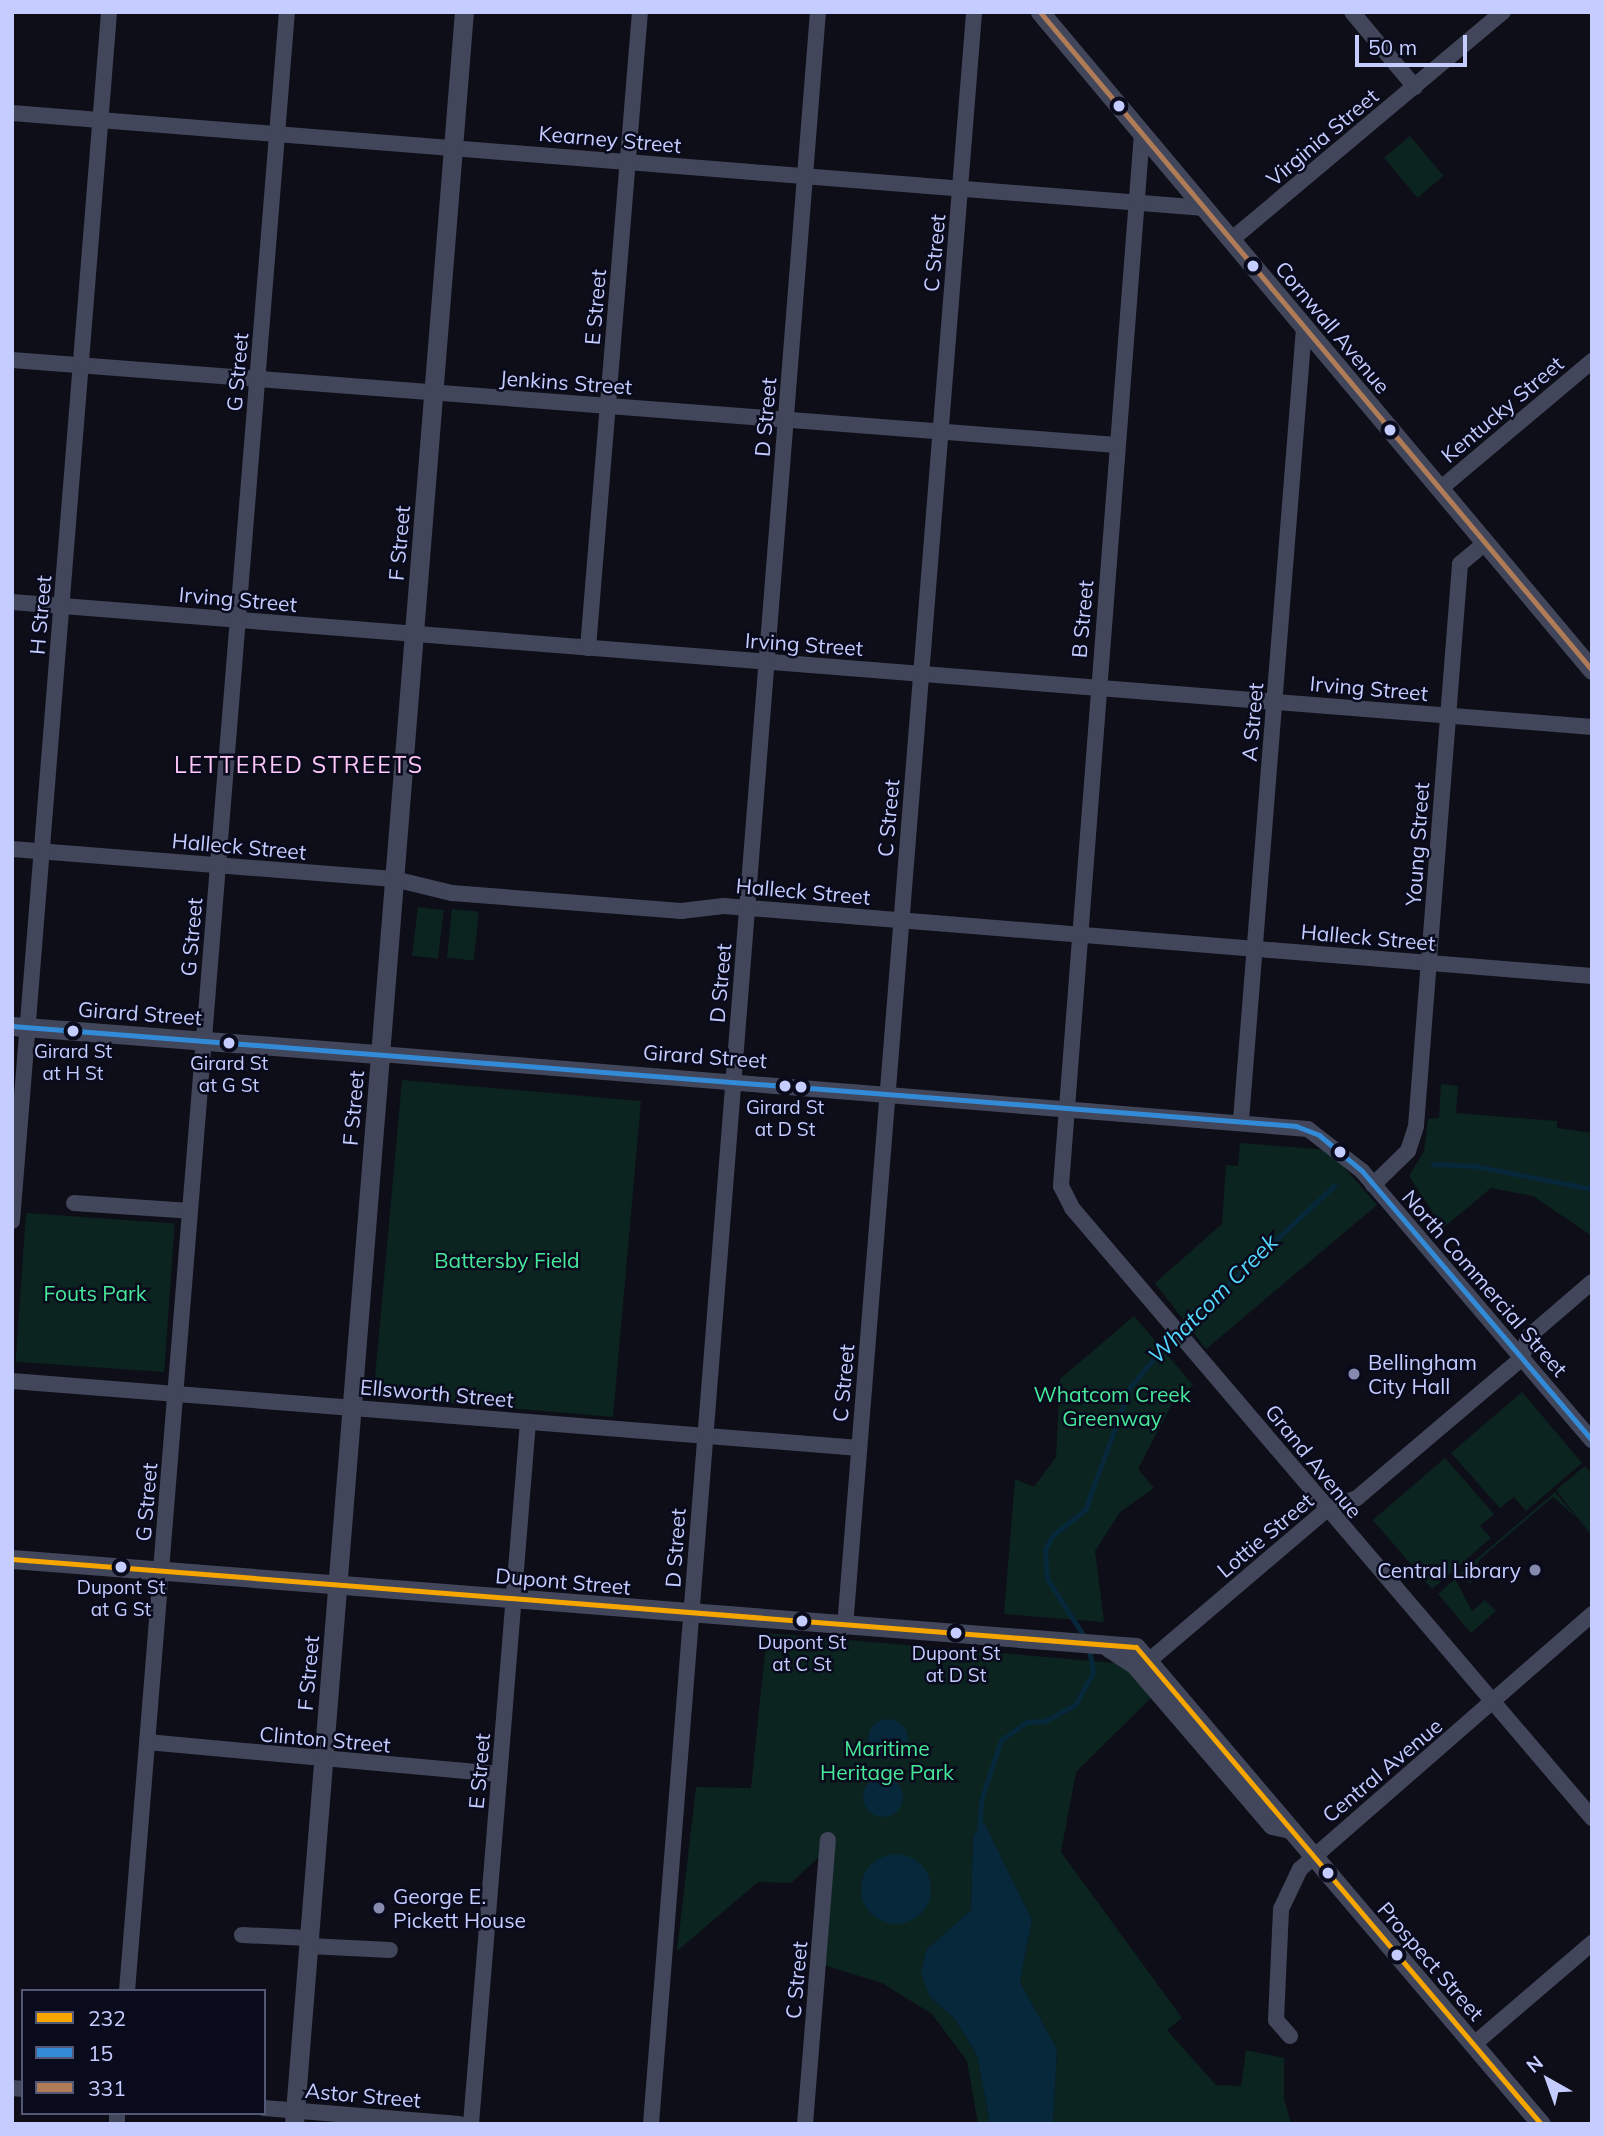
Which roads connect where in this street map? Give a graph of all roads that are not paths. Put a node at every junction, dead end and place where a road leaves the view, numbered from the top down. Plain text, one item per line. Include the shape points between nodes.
1 (109, 12) edge
2 (287, 12) edge
3 (464, 12) edge
4 (640, 12) edge
5 (818, 12) edge
6 (974, 12) edge
7 (1040, 12) edge
8 (1352, 12) edge
9 (1503, 12) edge
10 (1415, 87) junction
11 (12, 113) edge
12 (100, 120) junction
13 (277, 134) junction
14 (1142, 134) junction
15 (453, 148) junction
16 (628, 162) junction
17 (805, 176) junction
18 (960, 188) junction
19 (1136, 202) junction
20 (1204, 208) junction
21 (1231, 240) junction
22 (1304, 327) junction
23 (12, 360) edge
24 (1592, 361) edge
25 (80, 365) junction
26 (257, 379) junction
27 (434, 393) junction
28 (608, 406) junction
29 (786, 420) junction
30 (940, 432) junction
31 (1117, 445) junction
32 (1440, 489) junction
33 (1485, 543) junction
34 (12, 602) edge
35 (61, 606) junction
36 (238, 620) junction
37 (414, 634) junction
38 (588, 648) junction
39 (766, 662) junction
40 (1592, 670) edge
41 (921, 674) junction
42 (1098, 688) junction
43 (1274, 702) junction
44 (1448, 716) junction
45 (1592, 727) edge
46 (12, 849) edge
47 (42, 851) junction
48 (218, 865) junction
49 (394, 879) junction
50 (747, 908) junction
51 (901, 920) junction
52 (1078, 934) junction
53 (1255, 948) junction
54 (1429, 962) junction
55 (1592, 975) edge
56 (20, 1026) edge
57 (204, 1040) junction
58 (380, 1054) junction
59 (733, 1081) junction
60 (887, 1093) junction
61 (1064, 1107) junction
62 (1241, 1120) junction
63 (1373, 1185) junction
64 (74, 1203) dead end
65 (13, 1204) edge
66 (190, 1211) junction
67 (12, 1221) edge
68 (1592, 1282) edge
69 (1521, 1358) junction
70 (12, 1381) edge
71 (175, 1394) junction
72 (352, 1408) junction
73 (528, 1422) junction
74 (705, 1436) junction
75 (1592, 1440) edge
76 (859, 1448) junction
77 (1327, 1509) junction
78 (12, 1559) edge
79 (161, 1571) junction
80 (338, 1585) junction
81 (514, 1600) junction
82 (691, 1614) junction
83 (1592, 1615) edge
84 (845, 1627) junction
85 (1146, 1665) junction
86 (1493, 1704) junction
87 (147, 1742) junction
88 (324, 1761) junction
89 (499, 1773) junction
90 (1592, 1818) edge
91 (828, 1840) dead end
92 (1311, 1857) junction
93 (242, 1935) dead end
94 (309, 1942) junction
95 (1592, 1943) edge
96 (390, 1950) dead end
97 (127, 1989) edge
98 (1290, 2036) dead end
99 (1473, 2045) junction
100 (266, 2109) edge
101 (295, 2117) edge
102 (459, 2124) edge
103 (471, 2124) edge
104 (651, 2124) edge
105 (805, 2124) edge
106 (1541, 2124) edge

1 - 12 street, H Street
2 - 13 street, G Street
3 - 15 street, F Street
4 - 16 street, E Street
5 - 17 street, D Street
6 - 18 street, C Street
7 - 14 street, Cornwall Avenue
8 - 10 street
9 - 10 street, Virginia Street
10 - 21 street, Virginia Street
11 - 12 street, Kearney Street
12 - 13 street, Kearney Street
12 - 25 street, H Street
13 - 15 street, Kearney Street
13 - 26 street, G Street
14 - 19 street, B Street
14 - 20 street, Cornwall Avenue
15 - 16 street, Kearney Street
15 - 27 street, F Street
16 - 17 street, Kearney Street
16 - 28 street, E Street
17 - 18 street, Kearney Street
17 - 29 street, D Street
18 - 19 street, Kearney Street
18 - 30 street, C Street
19 - 20 street, Kearney Street
19 - 31 street, B Street
20 - 21 street, Cornwall Avenue
21 - 22 street, Cornwall Avenue
22 - 32 street, Cornwall Avenue
22 - 43 street, A Street
23 - 25 street, Jenkins Street
24 - 32 street, Kentucky Street
25 - 26 street, Jenkins Street
25 - 35 street, H Street
26 - 27 street, Jenkins Street
26 - 36 street, G Street
27 - 28 street, Jenkins Street
27 - 37 street, F Street
28 - 29 street, Jenkins Street
28 - 38 street, E Street
29 - 30 street, Jenkins Street
29 - 39 street, D Street
30 - 31 street, Jenkins Street
30 - 41 street, C Street
31 - 42 street, B Street
32 - 33 street, Cornwall Avenue
33 - 40 street, Cornwall Avenue
33 - 44 street, Young Street via 1460,564
34 - 35 street, Irving Street
35 - 36 street, Irving Street
35 - 47 street, H Street
36 - 37 street, Irving Street
36 - 48 street, G Street
37 - 38 street, Irving Street
37 - 49 street, F Street
38 - 39 street, Irving Street
39 - 41 street, Irving Street
39 - 50 street, D Street
41 - 42 street, Irving Street
41 - 51 street, C Street
42 - 43 street, Irving Street
42 - 52 street, B Street
43 - 44 street, Irving Street
43 - 53 street, A Street
44 - 45 street, Irving Street
44 - 54 street, Young Street
46 - 47 street, Halleck Street
47 - 48 street, Halleck Street
47 - 56 street, H Street
48 - 49 street, Halleck Street
48 - 57 street, G Street
49 - 50 street, Halleck Street via 452,893 681,911
49 - 58 street, F Street
50 - 51 street, Halleck Street
50 - 59 street, D Street
51 - 52 street, Halleck Street
51 - 60 street, C Street
52 - 53 street, Halleck Street
52 - 61 street, B Street
53 - 54 street, Halleck Street
53 - 62 street, A Street
54 - 55 street, Halleck Street
54 - 63 street, Young Street via 1414,1136 1398,1164
56 - 57 street, Girard Street
56 - 65 street, H Street
57 - 58 street, Girard Street
57 - 66 street, G Street
58 - 59 street, Girard Street
58 - 72 street, F Street
59 - 60 street, Girard Street
59 - 74 street, D Street
60 - 61 street, Girard Street
60 - 76 street, C Street
61 - 62 street, Girard Street
61 - 77 street, Grand Avenue via 1063,1192
62 - 63 street, Girard Street via 1308,1129
63 - 69 street, North Commercial Street
64 - 66 street
65 - 67 street, H Street
66 - 71 street, G Street
68 - 69 street, Lottie Street via 1528,1337
69 - 75 street, North Commercial Street
69 - 77 street, Lottie Street via 1357,1498
70 - 71 street, Ellsworth Street
71 - 72 street, Ellsworth Street
71 - 79 street, G Street
72 - 73 street, Ellsworth Street
72 - 80 street, F Street
73 - 74 street, Ellsworth Street
73 - 81 street, E Street
74 - 76 street, Ellsworth Street
74 - 82 street, D Street
76 - 84 street, C Street
77 - 85 street, Lottie Street
77 - 86 street, Grand Avenue
78 - 79 street, Dupont Street
79 - 80 street, Dupont Street
79 - 87 street, G Street
80 - 81 street, Dupont Street
80 - 88 street, F Street
81 - 82 street, Dupont Street
81 - 89 street, E Street
82 - 84 street, Dupont Street
82 - 104 street, D Street
83 - 86 street, Central Avenue
84 - 85 street, Dupont Street via 1109,1648
85 - 92 street, Prospect Street via 1272,1825 1286,1828
86 - 90 street, Grand Avenue
86 - 92 street, Central Avenue
87 - 88 street, Clinton Street
87 - 97 street, G Street
88 - 89 street, Clinton Street
88 - 94 street, F Street
89 - 103 street, E Street
91 - 105 street, C Street
92 - 98 street, Central Avenue via 1281,1909 1276,2021
92 - 99 street, Prospect Street
93 - 94 street
94 - 96 street
94 - 101 street, F Street
95 - 99 street
99 - 106 street, Prospect Street
100 - 101 street, Astor Street
101 - 102 street, Astor Street

